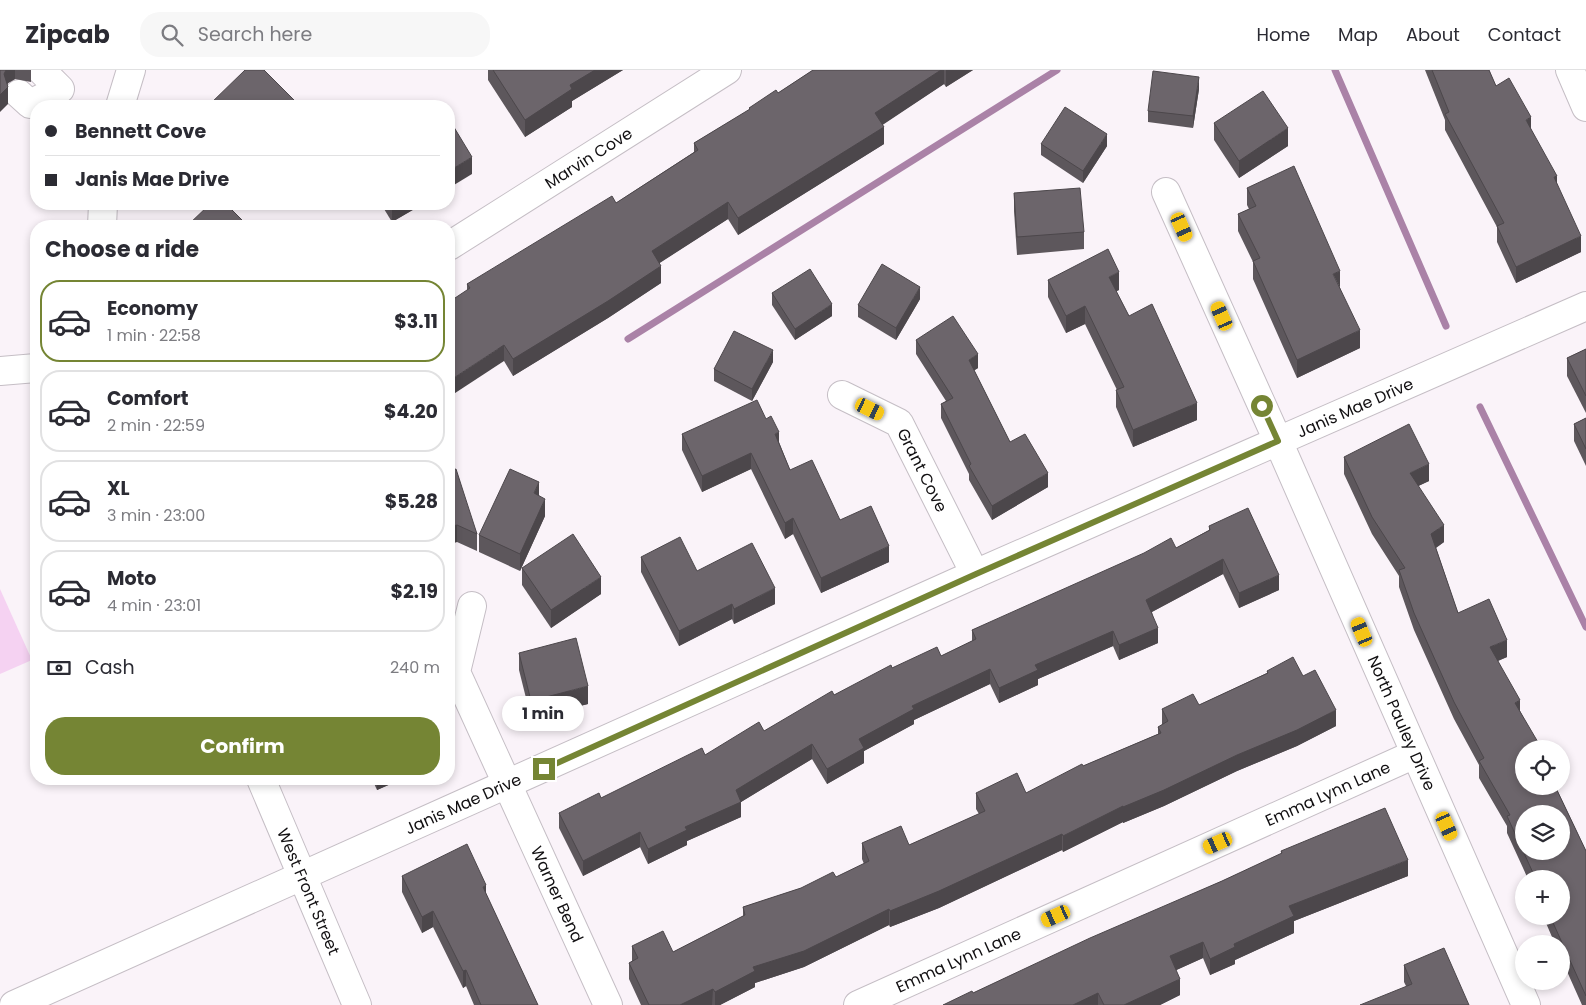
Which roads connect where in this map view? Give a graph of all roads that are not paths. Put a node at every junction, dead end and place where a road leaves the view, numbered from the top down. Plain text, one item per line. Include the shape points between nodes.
1 (41, 70) edge
2 (131, 70) edge
3 (727, 70) edge
4 (1570, 70) edge
5 (19, 94) dead end
6 (38, 100) edge
7 (122, 100) edge
8 (30, 104) edge
9 (1586, 107) edge
10 (1166, 192) dead end
11 (455, 242) edge
12 (1586, 306) edge
13 (30, 368) edge
14 (0, 371) edge
15 (842, 396) dead end
16 (1278, 441) junction
17 (976, 574) junction
18 (472, 606) dead end
19 (1416, 754) junction
20 (264, 785) edge
21 (508, 785) junction
22 (301, 874) junction
23 (14, 1005) edge
24 (357, 1005) edge
25 (608, 1005) edge
26 (858, 1005) edge
27 (1526, 1005) edge

1 - 6 street via 60,89
2 - 7 street
3 - 11 street, Marvin Cove
4 - 9 street
5 - 8 street
10 - 16 street, North Pauley Drive
12 - 16 street, Janis Mae Drive
13 - 14 street
15 - 17 street, Grant Cove via 899,423
16 - 17 street, Janis Mae Drive
16 - 19 street, North Pauley Drive
17 - 21 street, Janis Mae Drive
18 - 21 street, Warner Bend via 456,672
19 - 26 street, Emma Lynn Lane
19 - 27 street, North Pauley Drive
20 - 22 street, West Front Street
21 - 22 street, Janis Mae Drive
21 - 25 street, Warner Bend
22 - 23 street, Janis Mae Drive
22 - 24 street, West Front Street

